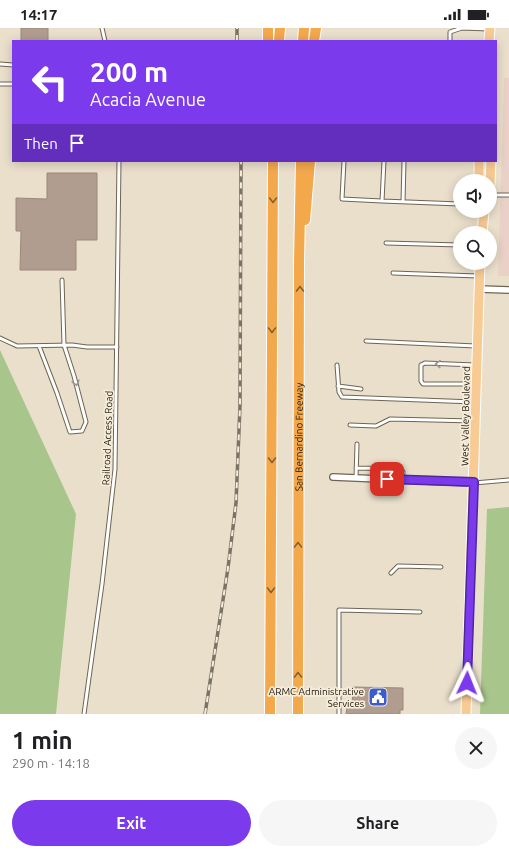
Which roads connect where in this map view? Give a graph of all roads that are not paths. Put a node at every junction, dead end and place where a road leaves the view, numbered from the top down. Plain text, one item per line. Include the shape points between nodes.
1 (102, 28) edge
2 (268, 28) edge
3 (280, 28) edge
4 (304, 28) edge
5 (316, 28) edge
6 (490, 28) edge
7 (105, 40) edge
8 (268, 40) edge
9 (279, 40) edge
10 (303, 40) edge
11 (314, 40) edge
12 (450, 40) edge
13 (489, 40) edge
14 (0, 64) edge
15 (12, 65) edge
16 (0, 84) edge
17 (12, 84) edge
18 (119, 162) edge
19 (273, 162) edge
20 (301, 162) edge
21 (310, 162) edge
22 (344, 162) edge
23 (384, 162) edge
24 (404, 162) edge
25 (479, 162) edge
26 (491, 162) edge
27 (479, 174) edge
28 (490, 174) edge
29 (497, 195) edge
30 (509, 196) edge
31 (382, 201) junction
32 (402, 202) junction
33 (453, 204) edge
34 (386, 243) dead end
35 (453, 245) edge
36 (299, 263) junction
37 (480, 270) edge
38 (393, 273) dead end
39 (480, 277) junction
40 (62, 280) dead end
41 (479, 289) junction
42 (509, 290) edge
43 (0, 338) edge
44 (366, 341) dead end
45 (64, 345) junction
46 (39, 346) junction
47 (478, 346) junction
48 (117, 347) junction
49 (337, 365) dead end
50 (477, 365) junction
51 (477, 384) junction
52 (338, 386) junction
53 (361, 389) dead end
54 (476, 403) junction
55 (476, 421) junction
56 (350, 425) dead end
57 (357, 444) dead end
58 (356, 468) junction
59 (333, 477) dead end
60 (356, 478) junction
61 (402, 480) junction
62 (509, 480) edge
63 (474, 482) junction
64 (441, 567) dead end
65 (391, 573) dead end
66 (420, 612) dead end
67 (84, 714) edge
68 (270, 714) edge
69 (298, 714) edge
70 (339, 714) edge
71 (466, 714) edge

1 - 7 lane
2 - 8 highway
3 - 9 highway
4 - 10 highway
5 - 11 highway
6 - 12 lane via 462,28 450,32
6 - 13 main road
14 - 15 lane
16 - 17 lane
18 - 48 lane, Railroad Access Road
19 -> 68 highway
20 - 36 highway, San Bernardino Freeway
21 - 36 highway via 307,208
22 - 31 lane via 342,200
23 - 31 lane
24 - 32 lane
25 - 27 main road
26 - 28 main road
29 - 30 lane
31 - 32 lane
32 - 33 lane
34 - 35 lane
69 -> 36 highway, San Bernardino Freeway
37 - 39 main road, West Valley Boulevard
38 - 39 lane
39 - 41 main road, West Valley Boulevard
40 - 45 lane
41 - 42 street
41 - 47 main road, West Valley Boulevard
43 - 46 lane via 17,346
44 - 47 lane
45 - 46 lane
45 -> 46 lane via 86,422 82,431 70,432
45 - 48 lane
47 - 50 main road, West Valley Boulevard
48 - 67 lane, Railroad Access Road via 115,469
49 - 52 lane
50 - 51 main road, West Valley Boulevard
50 -> 51 lane via 421,365 423,384
51 - 54 main road, West Valley Boulevard
52 - 53 lane
52 - 54 lane via 340,396 344,398
54 - 55 main road, West Valley Boulevard
55 - 56 lane via 390,419 376,426
55 - 63 main road, West Valley Boulevard
57 - 58 lane
58 - 60 lane
58 - 61 lane via 401,469
59 - 60 street
60 - 61 street
61 - 63 street
62 - 63 lane
63 - 71 main road, West Valley Boulevard
64 - 65 lane via 398,566
66 - 70 lane via 339,610

